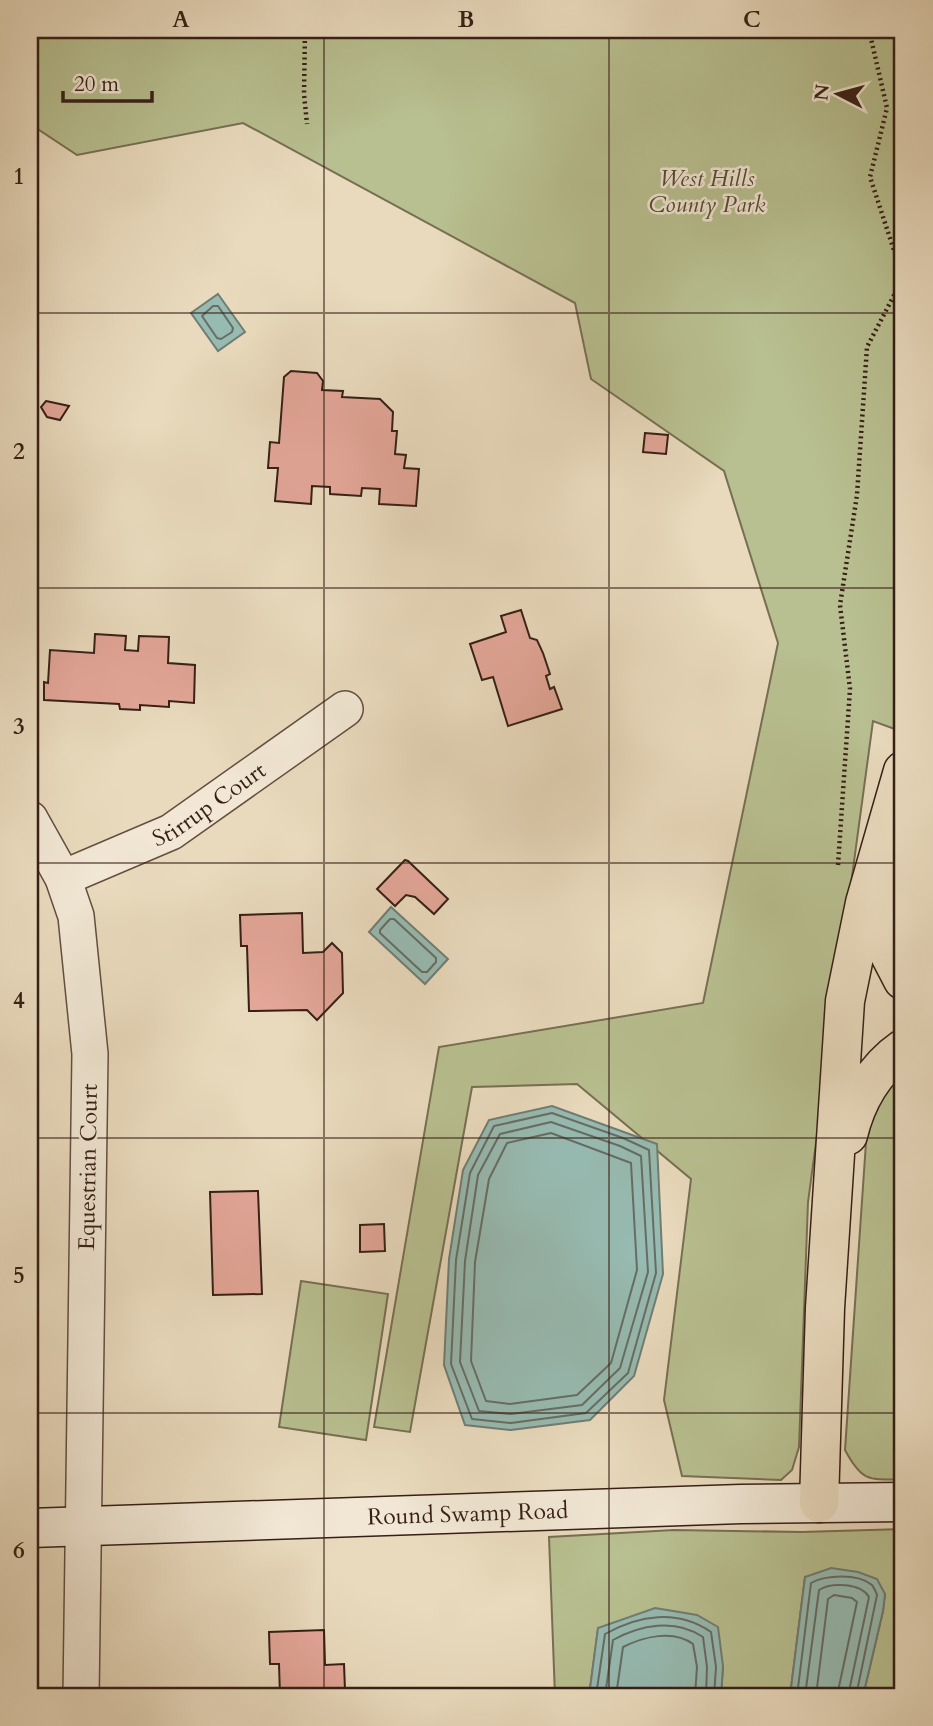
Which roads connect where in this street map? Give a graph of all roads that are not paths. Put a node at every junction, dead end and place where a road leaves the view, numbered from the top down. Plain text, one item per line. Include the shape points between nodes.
1 (345, 709) dead end
2 (898, 788) edge
3 (30, 819) edge
4 (63, 877) junction
5 (903, 980) edge
6 (903, 1049) edge
7 (832, 1212) junction
8 (903, 1502) edge
9 (820, 1503) junction
10 (83, 1527) junction
11 (30, 1528) edge
12 (80, 1696) edge

1 - 4 street, Stirrup Court via 171,832
2 - 5 highway via 888,912 890,955
2 - 7 highway via 865,903 845,1002
3 - 4 street, Equestrian Court
4 - 10 street, Equestrian Court via 76,916 90,1054
6 - 7 highway via 881,1069 853,1115
7 - 9 highway
8 - 9 street, Round Swamp Road
9 - 10 street, Round Swamp Road
10 - 11 street, Round Swamp Road
10 - 12 street, Equestrian Court

